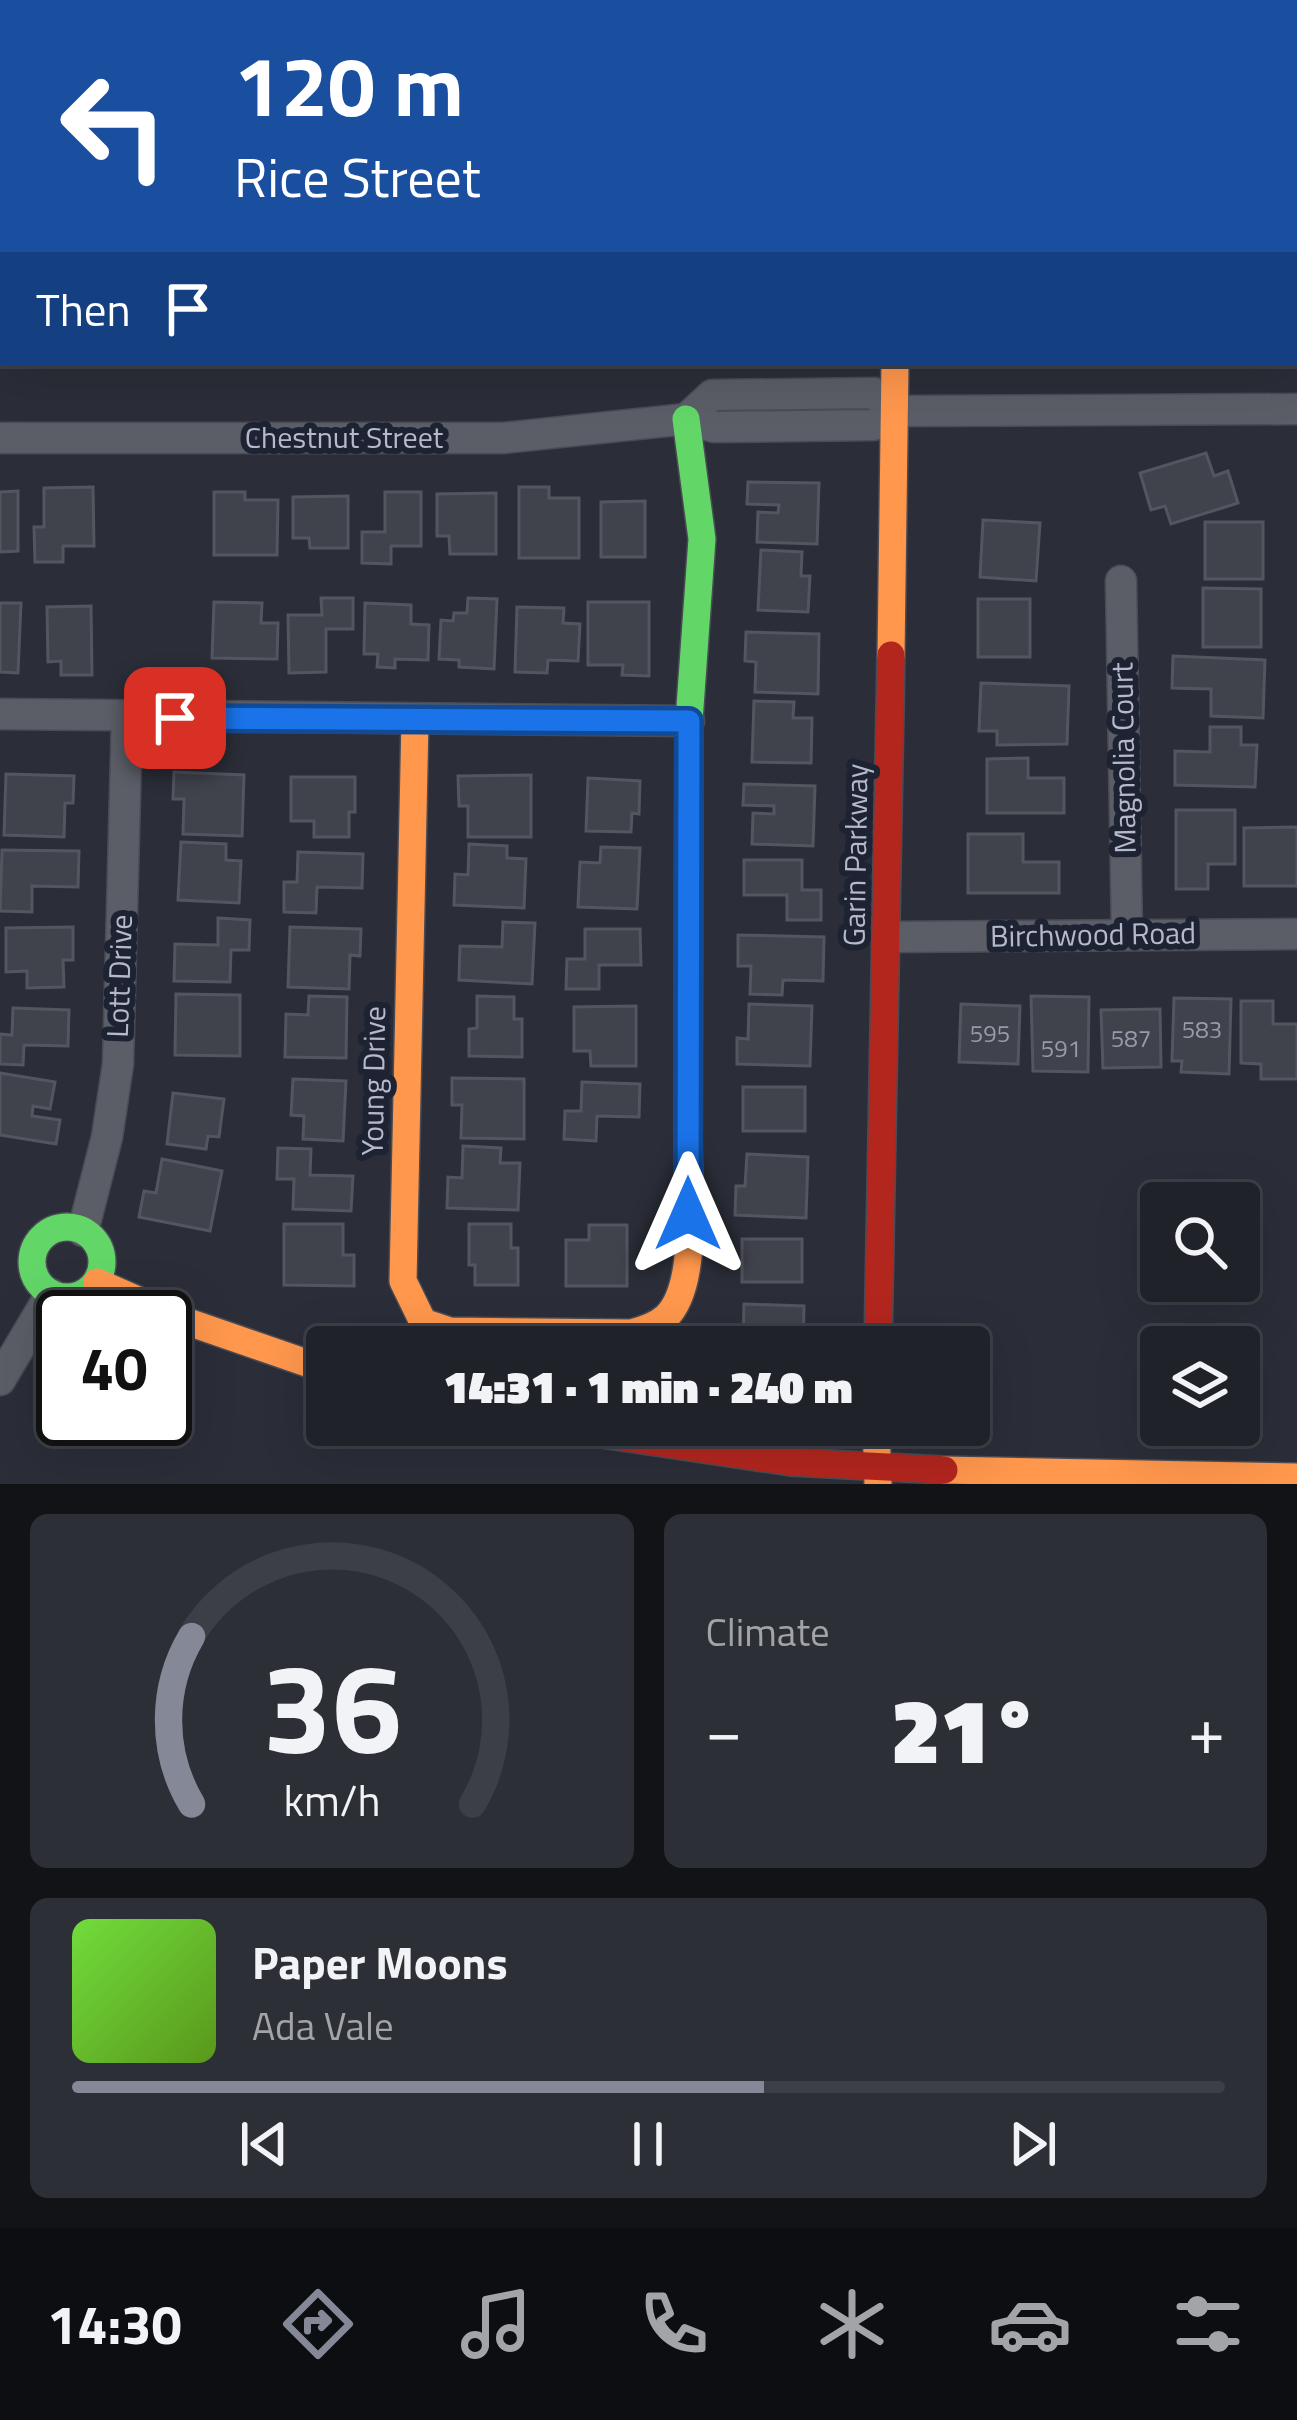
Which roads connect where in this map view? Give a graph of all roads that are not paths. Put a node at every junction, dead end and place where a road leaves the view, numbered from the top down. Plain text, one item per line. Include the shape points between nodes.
1 (895, 366) edge
2 (1297, 409) edge
3 (894, 411) junction
4 (686, 419) junction
5 (0, 438) edge
6 (1121, 581) dead end
7 (0, 714) edge
8 (127, 717) junction
9 (415, 720) junction
10 (689, 721) junction
11 (1127, 934) junction
12 (1297, 934) edge
13 (888, 937) junction
14 (83, 1231) junction
15 (97, 1282) junction
16 (46, 1290) edge
17 (84, 1290) edge
18 (36, 1319) edge
19 (879, 1326) edge
20 (306, 1363) edge
21 (0, 1380) edge
22 (676, 1446) edge
23 (876, 1446) edge
24 (876, 1477) edge
25 (1297, 1477) edge

1 - 3 street, Garin Parkway
2 - 3 street, Chestnut Street
3 - 4 street, Chestnut Street via 874,425 714,427
3 - 13 street, Garin Parkway
4 - 5 street, Chestnut Street via 503,438
4 - 10 street via 703,539
6 - 11 street, Magnolia Court
7 - 8 street
8 - 9 street
8 - 14 street, Lott Drive via 118,1064
9 - 10 street
9 - 10 street, Young Drive via 404,1281 423,1322 450,1331 631,1333 670,1316 688,1259
11 - 12 street, Birchwood Road
11 - 13 street, Birchwood Road
13 - 19 street, Garin Parkway
14 - 15 street via 101,1249
14 - 16 street via 60,1227 28,1239 33,1272
15 - 17 street
15 - 20 street
18 - 21 street
22 - 24 street
23 - 24 street
24 - 25 street

